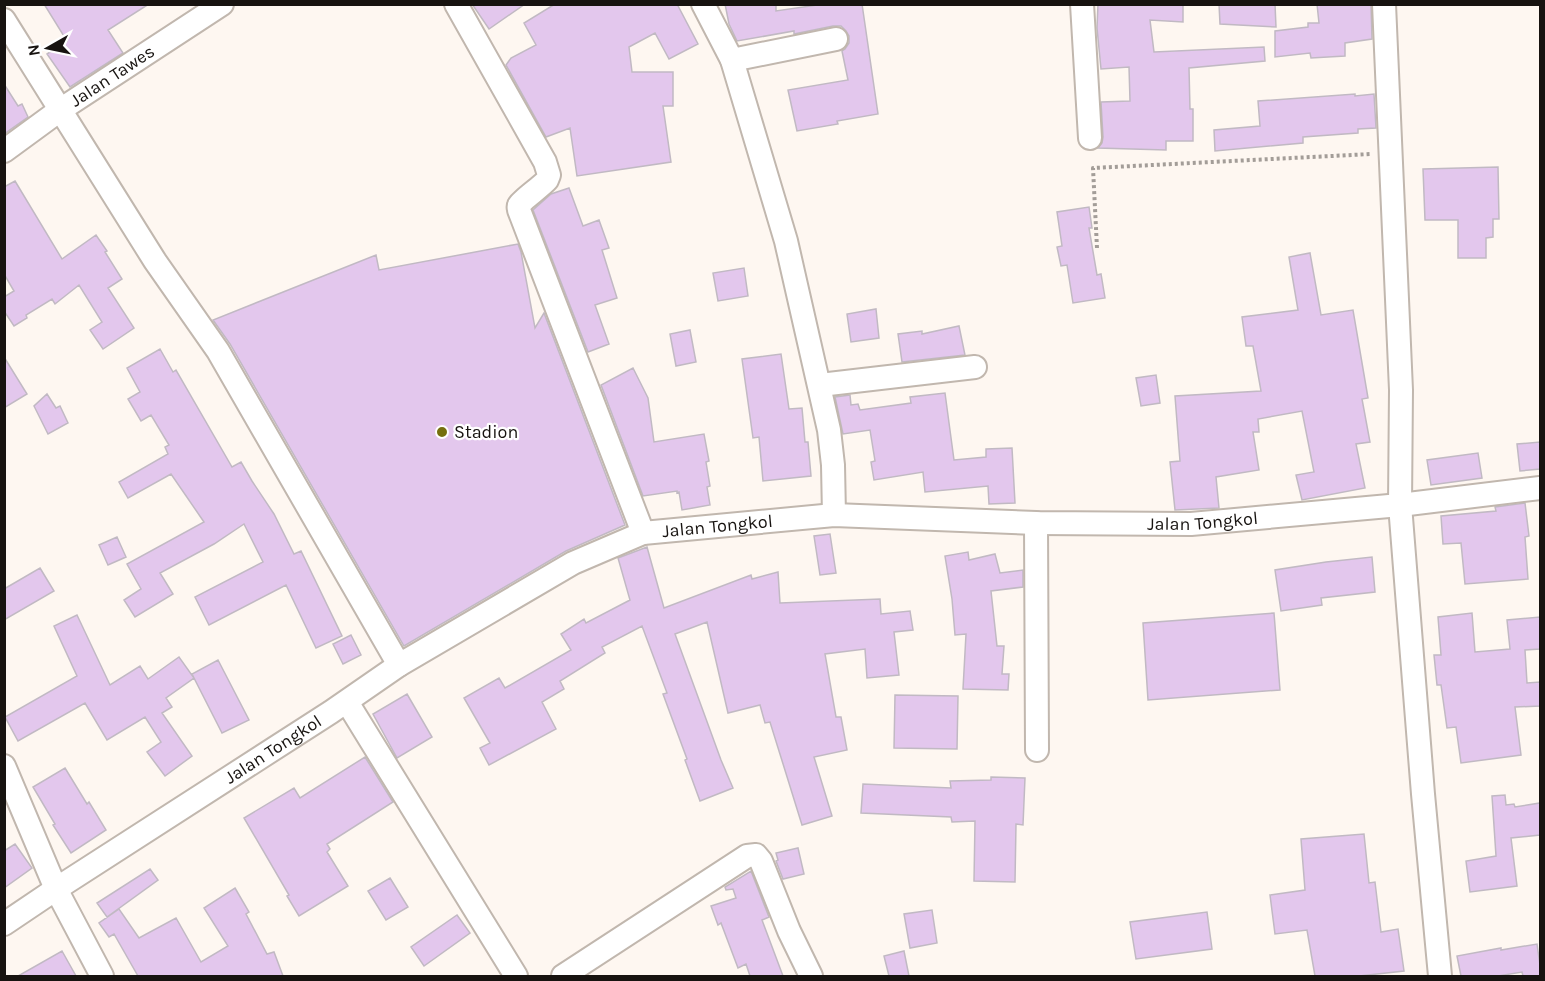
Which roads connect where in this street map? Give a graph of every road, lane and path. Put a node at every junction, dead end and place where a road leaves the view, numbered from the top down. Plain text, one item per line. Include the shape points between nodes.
1 (222, 4) edge
2 (456, 4) edge
3 (703, 4) edge
4 (1082, 4) edge
5 (1384, 4) edge
6 (4, 20) edge
7 (836, 39) dead end
8 (732, 60) junction
9 (60, 110) junction
10 (1090, 138) dead end
11 (4, 151) edge
12 (1390, 153) junction
13 (1097, 248) dead end
14 (975, 367) dead end
15 (820, 385) junction
16 (1540, 488) edge
17 (1400, 505) junction
18 (834, 515) junction
19 (1036, 523) junction
20 (643, 533) junction
21 (399, 666) junction
22 (347, 702) junction
23 (1037, 750) dead end
24 (4, 766) edge
25 (56, 889) junction
26 (4, 924) edge
27 (102, 976) edge
28 (516, 976) edge
29 (563, 976) edge
30 (811, 976) edge
31 (1440, 976) edge

1 - 9 street, Jalan Tawes
2 - 20 street via 548,170 548,180 522,201 519,210
3 - 8 street
4 - 10 street
5 - 12 street
6 - 9 street
7 - 8 street
8 - 15 street via 786,241
9 - 11 street, Jalan Tawes
9 - 21 street via 155,261 218,351
12 - 13 path via 1093,168
12 - 17 street via 1401,390
14 - 15 street
15 - 18 street via 833,465
16 - 17 street, Jalan Tongkol
17 - 19 street, Jalan Tongkol via 1191,524
17 - 31 street
18 - 19 street, Jalan Tongkol
18 - 20 street, Jalan Tongkol
19 - 23 street
20 - 21 street, Jalan Tongkol via 573,562
21 - 22 street, Jalan Tongkol
22 - 25 street, Jalan Tongkol
22 - 28 street
24 - 25 street
25 - 26 street, Jalan Tongkol
25 - 27 street
29 - 30 street via 751,855 761,861

